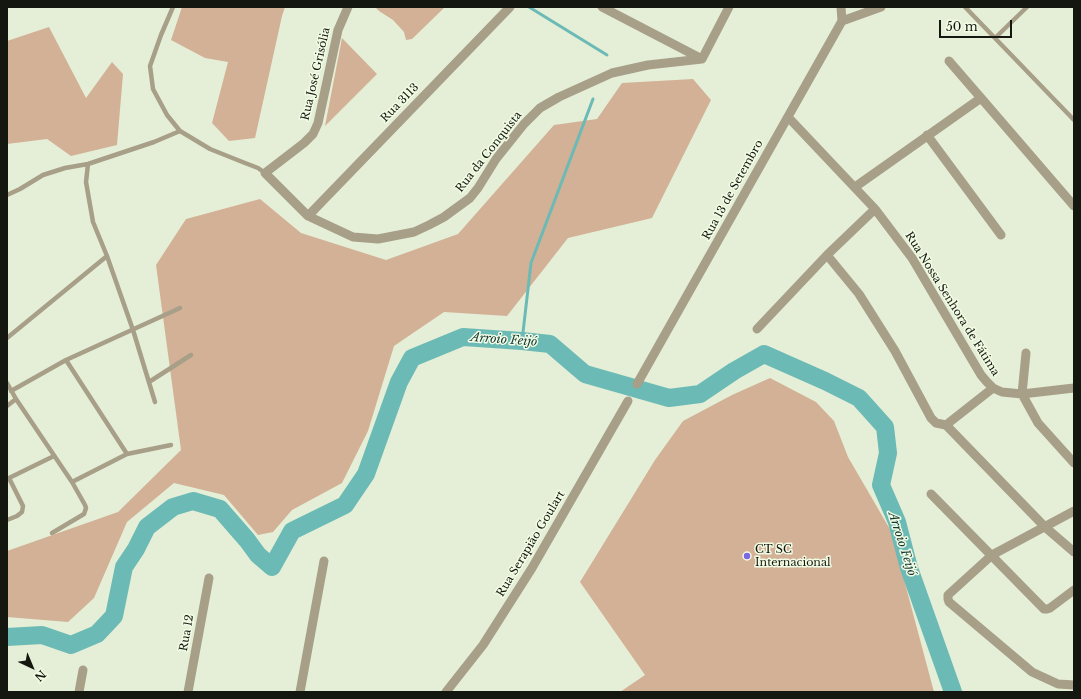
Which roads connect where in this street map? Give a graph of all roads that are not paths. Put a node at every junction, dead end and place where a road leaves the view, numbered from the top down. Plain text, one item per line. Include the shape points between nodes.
1 (173, 7) edge
2 (348, 7) edge
3 (510, 7) edge
4 (602, 7) edge
5 (729, 7) edge
6 (841, 7) edge
7 (881, 7) edge
8 (965, 7) edge
9 (1027, 7) edge
10 (842, 21) junction
11 (995, 38) junction
12 (702, 59) junction
13 (950, 62) dead end
14 (981, 98) junction
15 (788, 117) junction
16 (1074, 120) edge
17 (180, 131) junction
18 (927, 135) junction
19 (88, 164) junction
20 (265, 173) junction
21 (855, 187) junction
22 (7, 194) edge
23 (1074, 206) edge
24 (875, 209) junction
25 (308, 216) junction
26 (1001, 235) dead end
27 (827, 255) junction
28 (107, 256) junction
29 (180, 308) dead end
30 (757, 329) dead end
31 (133, 330) junction
32 (7, 338) edge
33 (1026, 353) dead end
34 (191, 355) dead end
35 (66, 360) junction
36 (149, 382) junction
37 (7, 383) edge
38 (637, 384) dead end
39 (993, 388) junction
40 (1074, 388) edge
41 (11, 391) junction
42 (1022, 394) junction
43 (16, 399) junction
44 (628, 401) dead end
45 (155, 402) dead end
46 (7, 406) edge
47 (946, 425) junction
48 (171, 445) dead end
49 (127, 454) junction
50 (54, 456) junction
51 (1074, 463) edge
52 (8, 478) edge
53 (72, 482) junction
54 (931, 494) dead end
55 (1074, 511) edge
56 (7, 520) edge
57 (1045, 526) junction
58 (52, 533) dead end
59 (1074, 552) edge
60 (992, 555) junction
61 (324, 561) dead end
62 (209, 578) dead end
63 (1074, 590) edge
64 (83, 670) dead end
65 (1074, 685) edge
66 (79, 692) edge
67 (188, 692) edge
68 (300, 692) edge
69 (446, 692) edge

1 - 17 lane via 150,66 154,89 167,115
2 - 20 street, Rua José Grisólia via 338,30 318,123 313,134
3 - 25 street, Rua 3113
4 - 12 street
5 - 12 street
6 - 10 street
7 - 10 street
8 - 11 lane
9 - 11 lane
10 - 15 street, Rua 13 de Setembro
11 - 16 lane
12 - 25 street, Rua da Conquista via 648,65 612,73 540,108 496,159 470,198 444,217 414,232 378,239 353,237
13 - 14 street
14 - 18 street
14 - 23 street
15 - 21 street, Rua Nossa Senhora de Fátima
15 - 38 street, Rua 13 de Setembro
17 - 19 lane
17 - 20 lane
18 - 21 street
18 - 26 street
19 - 22 lane via 43,175
19 - 28 lane via 86,182 93,222
20 - 25 street, Rua da Conquista
21 - 24 street, Rua Nossa Senhora de Fátima
24 - 27 street
24 - 39 street, Rua Nossa Senhora de Fátima via 912,258 981,375
27 - 30 street
27 - 47 street via 859,294 895,351 931,418 936,423
28 - 31 lane
28 - 32 lane
29 - 31 lane
31 - 35 lane
31 - 36 lane
33 - 42 street
34 - 36 lane
35 - 41 lane
35 - 49 lane
36 - 45 lane
37 - 41 lane
39 - 42 street, Rua Nossa Senhora de Fátima via 1002,392
39 - 47 street
40 - 42 street, Rua Nossa Senhora de Fátima
41 - 43 lane
42 - 51 street via 1038,423
43 - 46 lane
43 - 50 lane
44 - 69 street, Rua Serapião Goulart via 532,568 483,645
47 - 57 street
48 - 49 lane
49 - 53 lane
50 - 52 lane
50 - 53 lane
52 - 56 lane via 23,506 22,512
53 - 58 lane via 86,511
54 - 60 street
55 - 57 street
57 - 59 street
57 - 60 street
60 - 63 street via 1044,609 1050,608
60 - 65 street via 948,595 949,602 1032,672 1058,684
61 - 68 street
62 - 67 street, Rua 12
64 - 66 street

